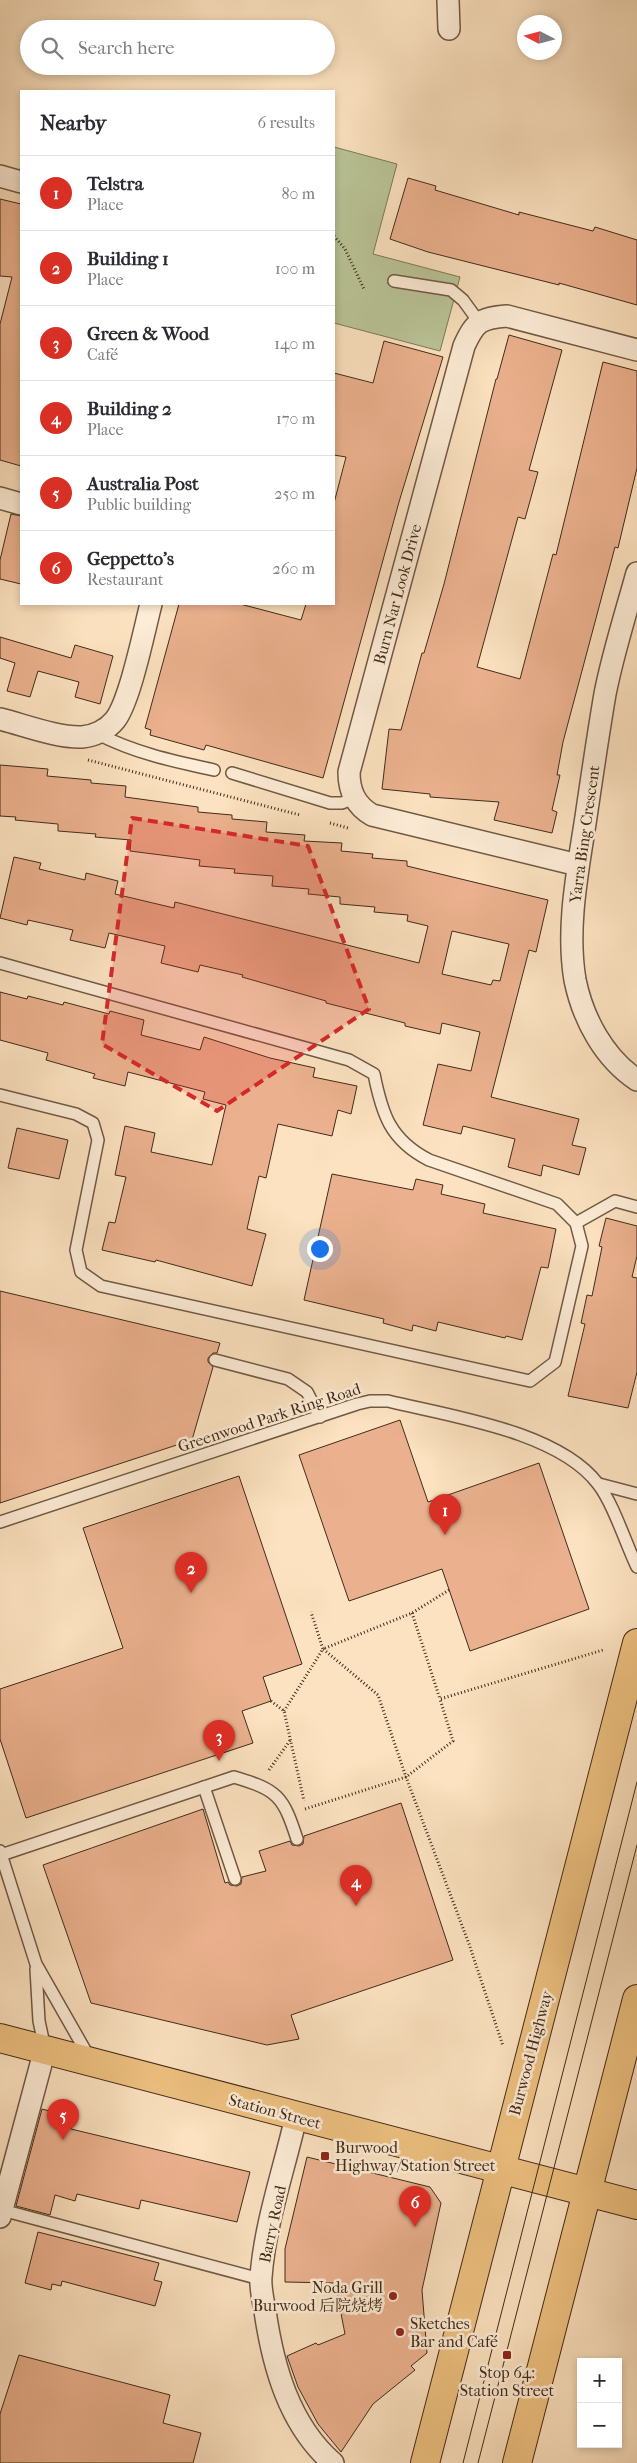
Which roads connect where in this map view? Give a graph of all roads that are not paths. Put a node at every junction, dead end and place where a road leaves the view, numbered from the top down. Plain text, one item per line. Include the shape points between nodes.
1 (448, 0) edge
2 (449, 29) dead end
3 (0, 176) edge
4 (20, 182) edge
5 (394, 281) dead end
6 (479, 322) junction
7 (637, 350) edge
8 (0, 498) edge
9 (20, 504) edge
10 (637, 573) edge
11 (151, 605) edge
12 (0, 719) edge
13 (98, 734) junction
14 (214, 770) dead end
15 (232, 773) dead end
16 (354, 798) junction
17 (578, 866) junction
18 (0, 962) edge
19 (637, 1080) edge
20 (0, 1095) edge
21 (637, 1207) edge
22 (576, 1223) junction
23 (215, 1360) dead end
24 (320, 1417) junction
25 (599, 1484) junction
26 (637, 1494) edge
27 (0, 1522) edge
28 (637, 1567) edge
29 (637, 1643) edge
30 (204, 1787) junction
31 (297, 1839) dead end
32 (1, 1852) edge
33 (235, 1880) dead end
34 (36, 1964) junction
35 (637, 1999) edge
36 (0, 2038) edge
37 (45, 2049) junction
38 (91, 2060) junction
39 (296, 2117) junction
40 (500, 2170) junction
41 (588, 2192) junction
42 (637, 2205) edge
43 (1, 2214) edge
44 (260, 2279) junction
45 (333, 2463) edge
46 (425, 2463) edge
47 (516, 2463) edge

1 - 2 street
3 - 4 street
5 - 6 lane via 451,290
6 - 7 street via 507,316
6 - 16 street, Burn Nar Look Drive via 464,346 352,755 349,785
8 - 9 street
10 - 17 street, Yarra Bing Crescent via 606,693
11 - 13 street via 125,700 115,720
12 - 13 street via 67,736
13 - 14 lane via 147,755
15 - 16 lane via 330,803
16 - 17 street via 372,816
17 - 19 street, Yarra Bing Crescent via 572,942 575,980 586,1016 601,1045 623,1071
18 - 22 lane via 349,1060 374,1074 380,1104 393,1131 409,1150 428,1160 556,1204
20 - 22 lane via 76,1114 93,1123 98,1140 76,1250 81,1272 101,1286 530,1381 555,1362 582,1246
21 - 22 lane via 615,1201
23 - 24 lane via 288,1379 308,1392
24 - 25 lane, Greenwood Park Ring Road via 378,1400 421,1409 536,1441 566,1457
24 - 27 lane, Greenwood Park Ring Road
25 - 26 lane
25 - 28 lane
29 - 40 main road, Burwood Highway
30 - 31 lane via 234,1777 259,1784 274,1793 286,1807
30 - 32 lane
30 - 33 lane
32 - 34 lane
34 - 37 lane via 39,2021
34 - 38 lane
35 - 41 main road
36 - 37 main road, Station Street
37 - 38 main road, Station Street
37 - 43 street
38 - 39 main road, Station Street
39 - 40 main road, Station Street
39 - 44 street, Barry Road
40 - 41 main road, Station Street
40 - 46 main road, Burwood Highway
41 - 42 main road, Station Street
41 - 47 main road
43 - 44 lane
44 - 45 street, Barry Road via 272,2348 287,2397 302,2426

